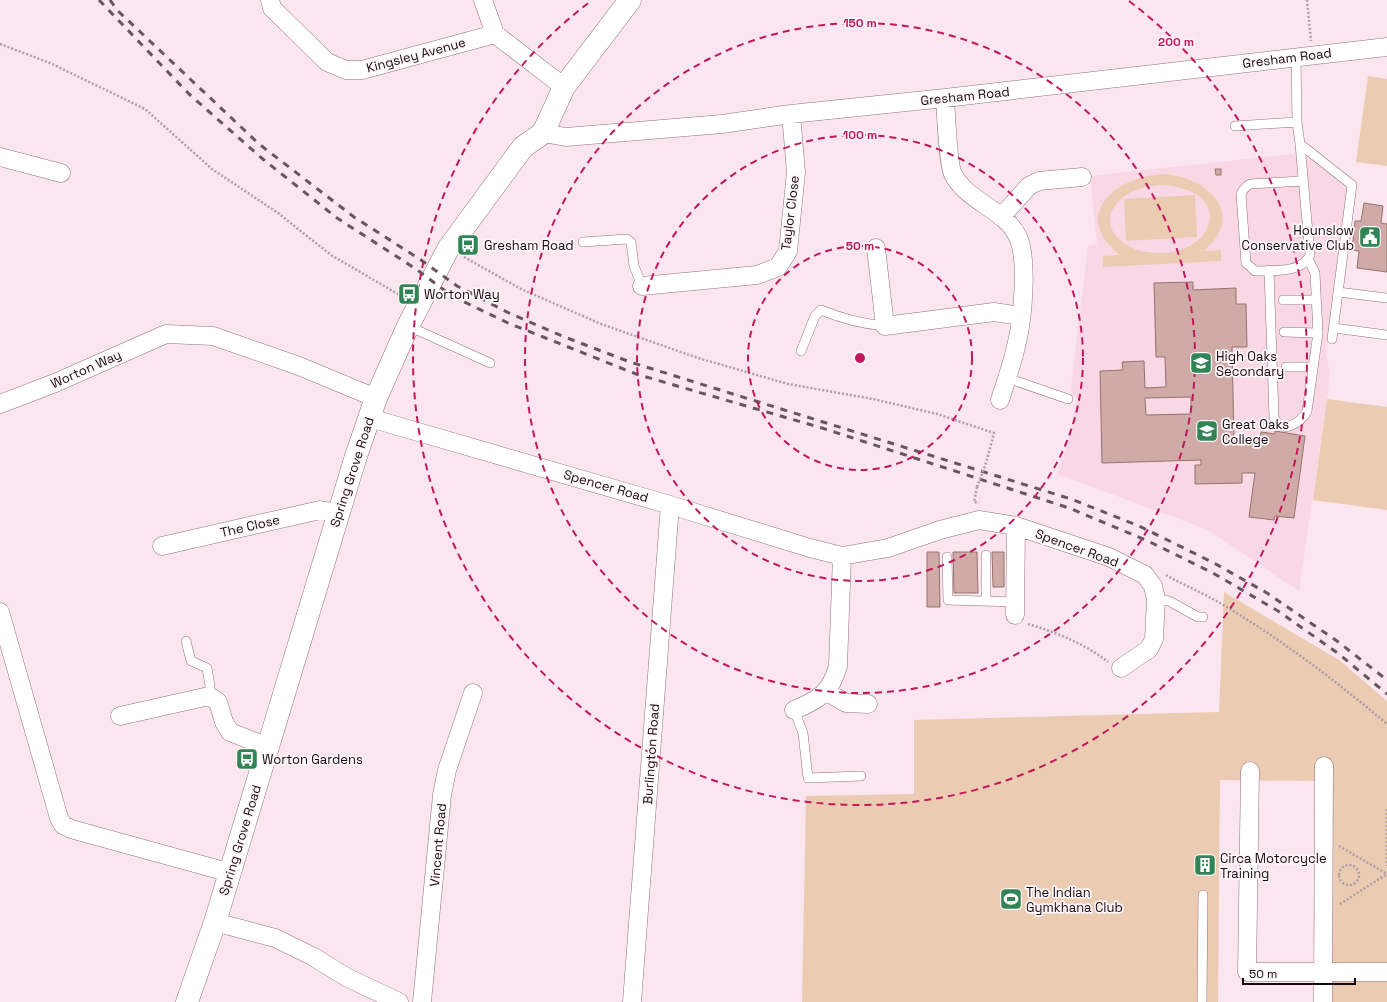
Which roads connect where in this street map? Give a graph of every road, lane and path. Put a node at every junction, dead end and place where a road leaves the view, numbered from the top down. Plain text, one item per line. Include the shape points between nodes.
1 (270, 0) edge
2 (483, 0) edge
3 (630, 0) edge
4 (1307, 0) edge
5 (495, 34) junction
6 (0, 44) edge
7 (1387, 47) edge
8 (1304, 56) junction
9 (564, 87) junction
10 (945, 98) junction
11 (791, 114) junction
12 (1297, 122) junction
13 (1236, 126) dead end
14 (543, 133) junction
15 (1300, 144) junction
16 (0, 157) edge
17 (61, 173) dead end
18 (1082, 177) dead end
19 (1303, 181) junction
20 (1001, 217) junction
21 (583, 242) dead end
22 (876, 248) dead end
23 (448, 249) junction
24 (1308, 260) junction
25 (1269, 270) junction
26 (642, 286) joint
27 (1338, 292) junction
28 (1387, 298) edge
29 (1283, 300) dead end
30 (1316, 300) junction
31 (418, 304) junction
32 (1021, 316) junction
33 (408, 326) junction
34 (885, 326) junction
35 (1334, 328) junction
36 (1284, 332) dead end
37 (1318, 333) junction
38 (1387, 335) edge
39 (1332, 339) dead end
40 (801, 351) dead end
41 (490, 363) dead end
42 (1286, 367) dead end
43 (1313, 367) junction
44 (1007, 378) junction
45 (1068, 399) dead end
46 (1000, 400) dead end
47 (0, 404) edge
48 (373, 408) junction
49 (975, 495) dead end
50 (670, 505) junction
51 (337, 513) junction
52 (1016, 526) junction
53 (162, 546) dead end
54 (986, 555) dead end
55 (842, 556) junction
56 (947, 557) dead end
57 (1156, 599) junction
58 (986, 600) junction
59 (1015, 609) junction
60 (0, 612) edge
61 (1203, 617) dead end
62 (186, 641) dead end
63 (1121, 668) joint
64 (827, 692) junction
65 (473, 693) dead end
66 (209, 696) junction
67 (868, 704) dead end
68 (794, 710) joint
69 (120, 716) dead end
70 (268, 747) junction
71 (1324, 766) dead end
72 (1250, 771) dead end
73 (861, 776) dead end
74 (1387, 809) edge
75 (1324, 837) junction
76 (1387, 866) edge
77 (230, 873) junction
78 (1387, 874) edge
79 (1341, 880) joint
80 (1203, 895) dead end
81 (1324, 914) junction
82 (216, 922) junction
83 (1323, 972) junction
84 (1387, 972) edge
85 (187, 1002) edge
86 (399, 1002) edge
87 (422, 1002) edge
88 (632, 1002) edge
89 (1202, 1002) edge
90 (1323, 1002) edge

1 - 5 street, Kingsley Avenue via 272,8 327,62 346,70 362,70
2 - 5 street
3 - 9 main road
4 - 8 path
5 - 9 street
6 - 31 path via 50,63 145,109 212,169 278,213 331,256 383,287
7 - 8 street, Gresham Road
8 - 10 street, Gresham Road
8 - 12 lane
9 - 14 main road
10 - 11 street, Gresham Road
10 - 20 street via 952,172 959,185
11 - 14 street, Gresham Road via 722,124 573,136
11 - 26 street, Taylor Close via 796,172 788,251 778,268 757,275
12 - 13 lane
12 - 15 lane
14 - 23 main road, Spring Grove Road via 523,147
15 - 19 lane
15 - 27 lane via 1352,185
16 - 17 street
18 - 20 street via 1039,181 1029,186
19 - 24 lane via 1310,255
19 - 25 lane via 1250,184 1241,194 1246,263 1255,271
20 - 32 street via 1018,236 1023,254
21 - 26 lane via 627,239 631,242 634,266
22 - 34 street
23 - 31 main road, Spring Grove Road
23 - 49 path, bridge via 521,289 601,324 698,358 788,384 873,399 936,414 994,433
24 - 25 lane via 1296,268
24 - 30 lane via 1315,273
25 - 43 lane via 1274,417 1280,424 1292,426 1303,419 1307,411
27 - 28 lane
27 - 35 lane
29 - 30 lane
30 - 37 lane
31 - 33 main road, Spring Grove Road
32 - 34 street via 994,312
32 - 44 street via 1018,341
33 - 41 lane
33 - 48 main road, Spring Grove Road
34 - 40 lane via 840,318 821,310 815,316
35 - 38 lane
35 - 39 lane
36 - 37 lane
37 - 43 lane
42 - 43 lane
44 - 45 lane
44 - 46 street
47 - 48 street, Worton Way via 55,383 166,334 213,336 299,366
48 - 50 street, Spencer Road
48 - 51 main road, Spring Grove Road
50 - 55 street, Spencer Road
50 - 88 street, Burlington Road
51 - 53 street, The Close via 320,510
51 - 70 main road, Spring Grove Road
52 - 55 street, Spencer Road via 979,520 888,548
52 - 57 street, Spencer Road via 1109,557 1145,575 1153,586
52 - 59 street, Spencer Road
54 - 58 lane
55 - 64 street via 838,666
56 - 58 lane via 948,600
57 - 61 lane via 1169,601
57 - 63 street, Spencer Road via 1154,639 1149,649
58 - 59 lane
59 - 63 path via 1025,623 1049,630 1091,649 1110,664
60 - 77 street via 59,818 63,824 71,829
62 - 66 lane via 191,661 207,668
64 - 67 street via 846,703
64 - 68 street via 810,704
65 - 87 street, Vincent Road via 447,770 442,795
66 - 69 street
66 - 70 street via 218,702 230,732
68 - 73 lane via 803,733 808,778
70 - 77 main road, Spring Grove Road
71 - 75 street
72 - 83 street via 1247,972
74 - 76 path
75 - 78 path
75 - 81 street
77 - 82 main road, Spring Grove Road
78 - 81 path
79 - 79 path via 1339,875 1344,866 1350,865 1357,870 1358,876 1353,884
80 - 89 lane
81 - 83 street
82 - 85 main road, Spring Grove Road
82 - 86 street via 275,938 348,978
83 - 84 street
83 - 90 street

